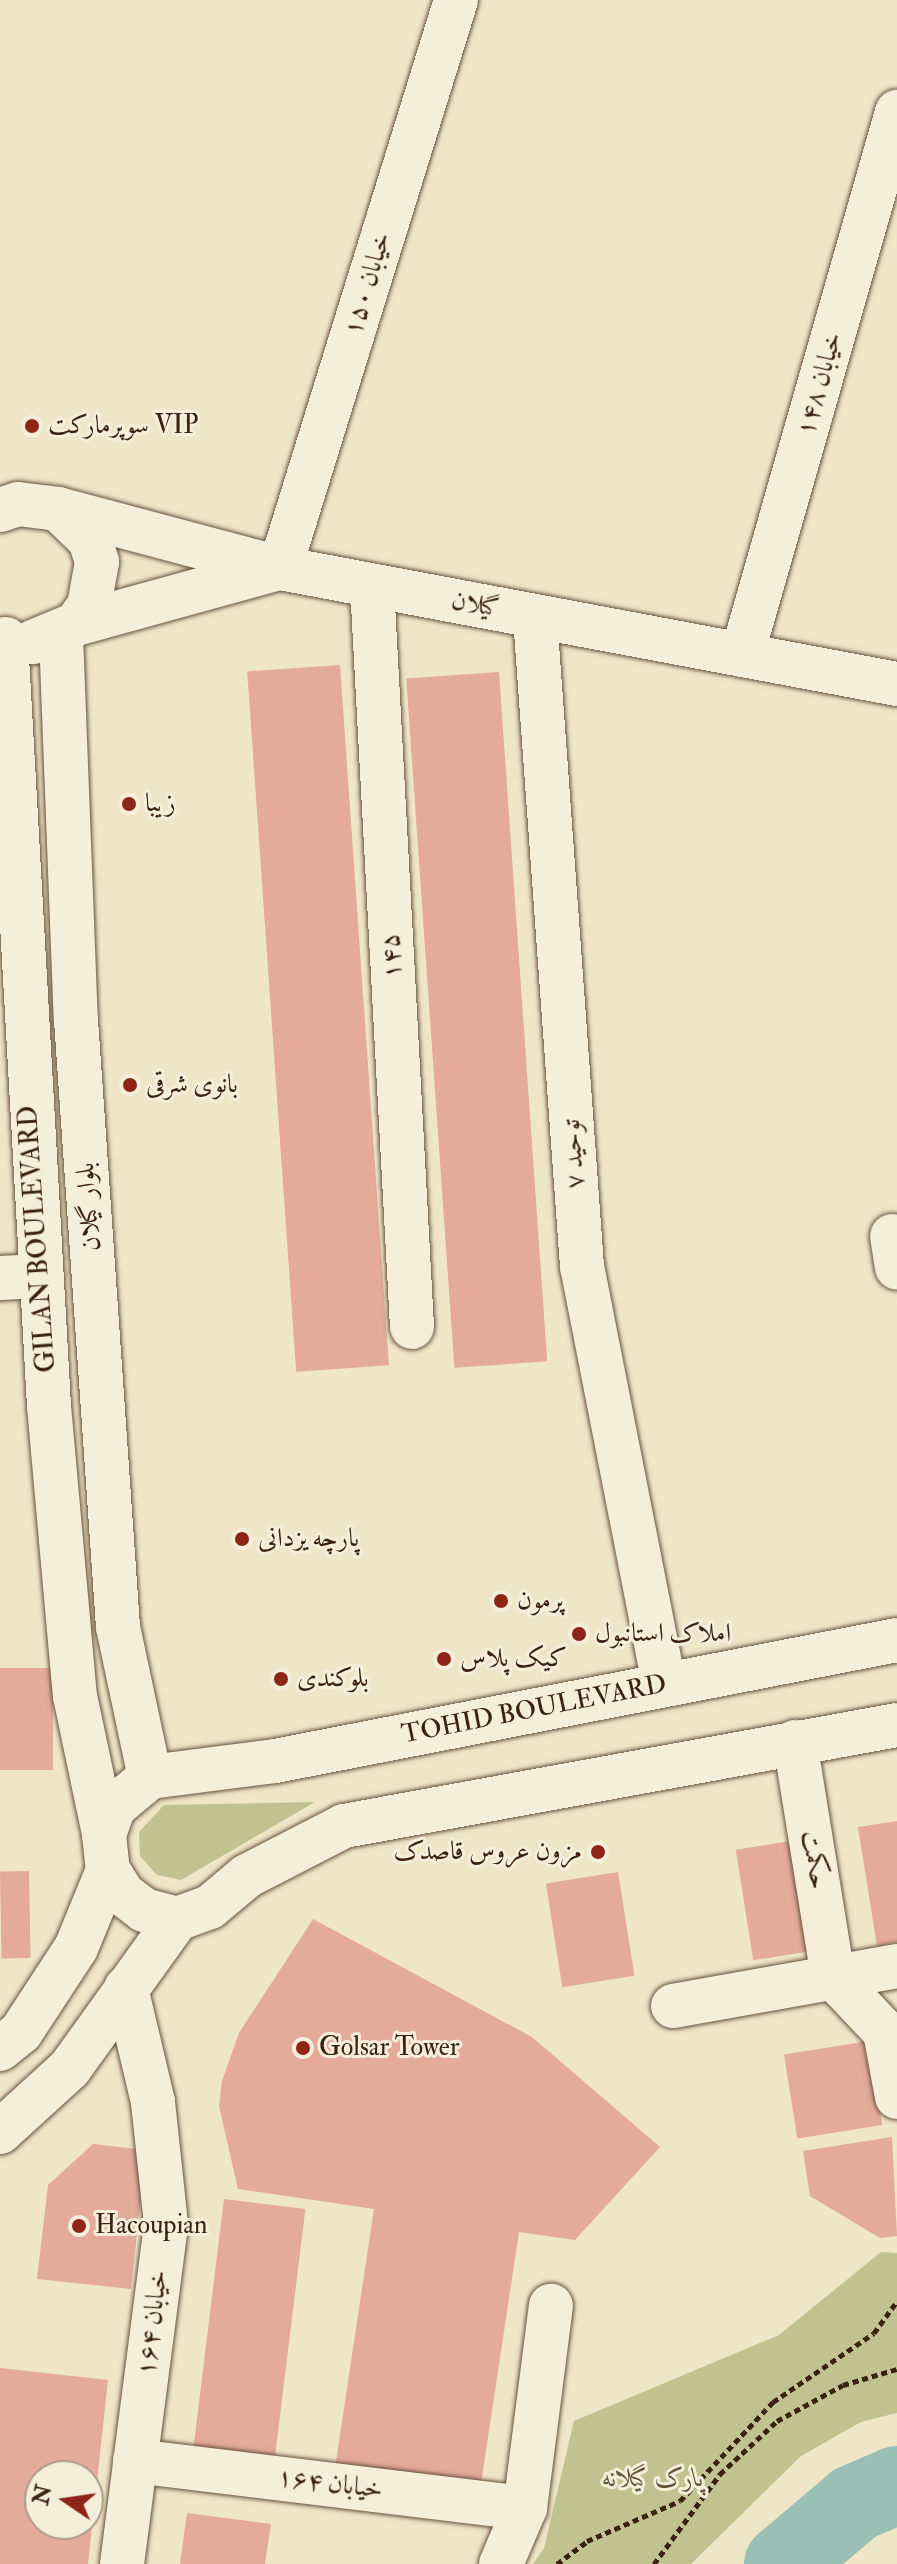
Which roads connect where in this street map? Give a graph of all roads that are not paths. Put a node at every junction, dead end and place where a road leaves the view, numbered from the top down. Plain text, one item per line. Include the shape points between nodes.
1 (456, 0) edge
2 (897, 112) edge
3 (0, 492) edge
4 (33, 508) edge
5 (280, 568) junction
6 (372, 586) junction
7 (535, 617) junction
8 (68, 630) junction
9 (3, 637) edge
10 (742, 655) junction
11 (897, 684) edge
12 (20, 1277) edge
13 (412, 1327) dead end
14 (897, 1640) edge
15 (664, 1685) junction
16 (897, 1725) edge
17 (795, 1742) junction
18 (160, 1775) junction
19 (106, 1852) junction
20 (177, 1919) junction
21 (897, 1966) edge
22 (833, 1977) junction
23 (126, 1988) junction
24 (673, 2006) dead end
25 (0, 2049) edge
26 (897, 2097) edge
27 (0, 2132) edge
28 (551, 2306) dead end
29 (135, 2461) junction
30 (525, 2508) junction
31 (122, 2564) edge
32 (501, 2564) edge

1 - 5 street, خیابان ۱۵۰
2 - 10 street, خیابان ۱۴۸
3 - 4 street
4 - 5 street, گیلان
4 - 8 street via 90,540 97,562 89,606
5 - 6 street, گیلان
5 - 8 street
6 - 7 street, گیلان
6 - 13 street, ۱۴۵
7 - 10 street, گیلان
7 - 15 street, توحید ۷ via 582,1266
8 - 9 street via 25,643
8 - 18 street, بلوار گیلان via 76,1020 118,1627
9 - 12 street, GILAN BOULEVARD
10 - 11 street, گیلان
12 - 19 street, GILAN BOULEVARD via 75,1696
14 - 15 street, TOHID BOULEVARD
15 - 18 street, TOHID BOULEVARD via 275,1761
16 - 17 street
17 - 20 street via 344,1826 247,1876 210,1907
17 - 22 street, حکمت
18 - 19 street via 114,1807
19 - 20 street via 123,1894 144,1910
19 - 25 street via 76,1948 21,2032
20 - 23 street
21 - 22 street
22 - 24 street
22 - 26 street via 885,2032
23 - 27 street via 70,2068
23 - 29 street, ۱۶۴ خیابان via 153,2102 166,2224
28 - 30 street
29 - 30 street, خیابان ۱۶۴
29 - 31 street, ۱۶۴ خیابان
30 - 32 street

